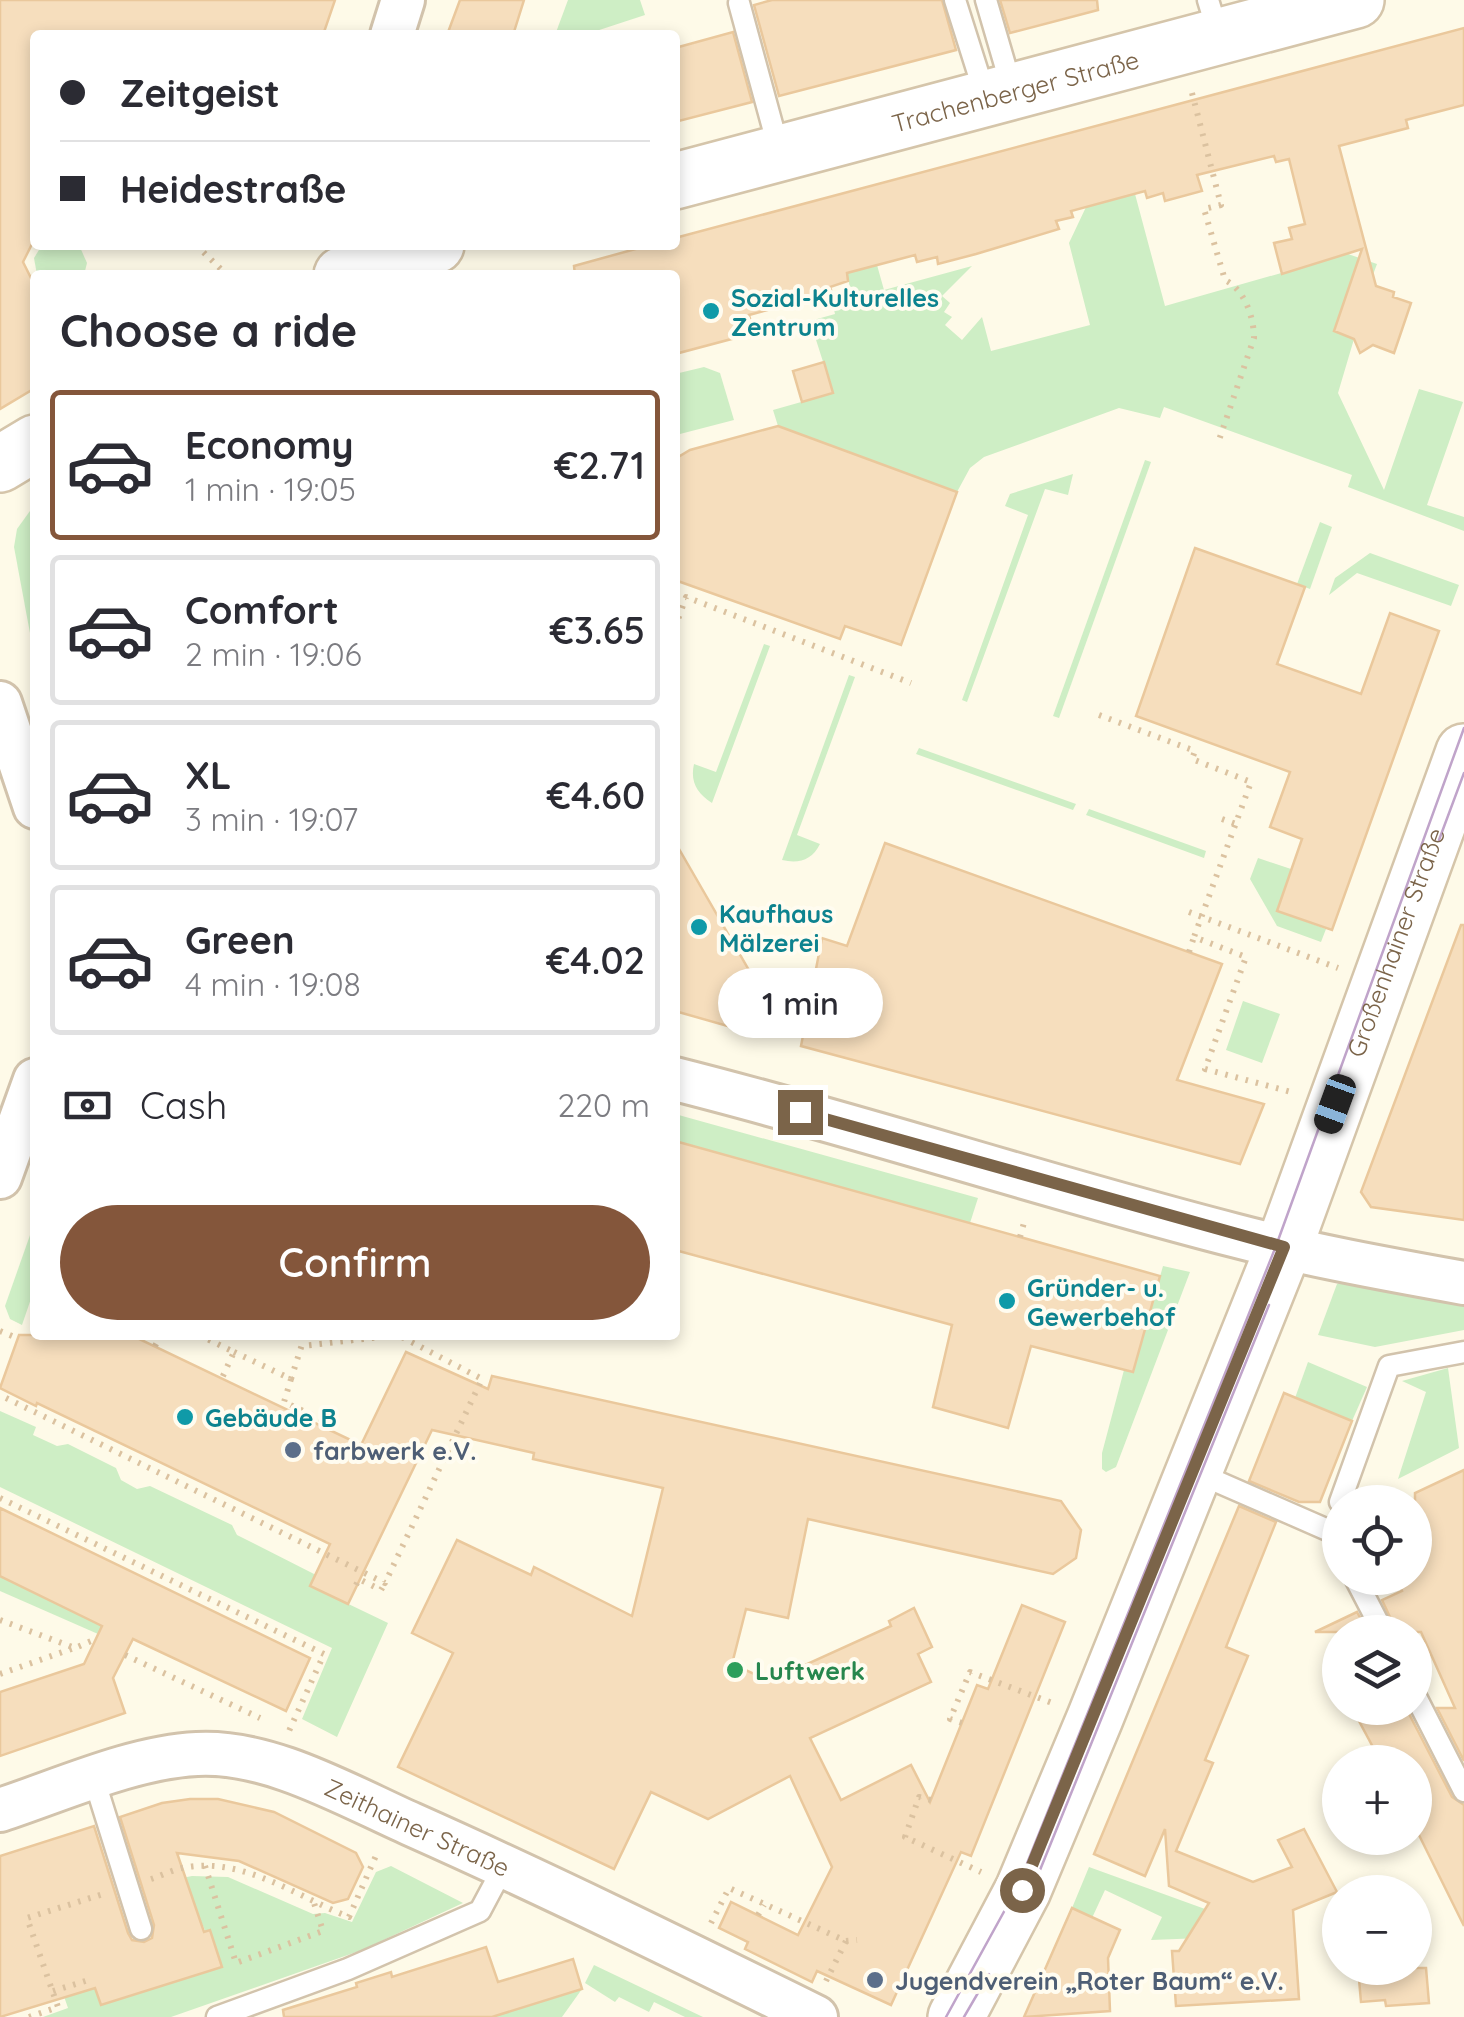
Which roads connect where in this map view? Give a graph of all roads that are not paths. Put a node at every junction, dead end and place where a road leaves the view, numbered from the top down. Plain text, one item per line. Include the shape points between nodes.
1 (403, 0) edge
2 (955, 0) edge
3 (986, 0) edge
4 (1356, 0) edge
5 (739, 3) dead end
6 (1213, 18) edge
7 (394, 30) edge
8 (1000, 95) junction
9 (780, 153) junction
10 (680, 181) edge
11 (412, 250) edge
12 (343, 264) edge
13 (30, 446) edge
14 (0, 464) edge
15 (0, 702) edge
16 (1464, 752) edge
17 (30, 792) edge
18 (680, 1081) edge
19 (30, 1094) edge
20 (0, 1177) edge
21 (1284, 1247) junction
22 (1464, 1283) edge
23 (1464, 1352) edge
24 (1194, 1471) junction
25 (1346, 1485) edge
26 (1322, 1534) edge
27 (1430, 1725) edge
28 (94, 1779) junction
29 (1464, 1791) edge
30 (0, 1810) edge
31 (504, 1866) junction
32 (141, 1930) dead end
33 (813, 2016) edge
34 (217, 2017) edge
35 (956, 2017) edge

1 - 7 street
2 - 8 lane
3 - 8 lane
4 - 6 main road, Trachenberger Straße
5 - 9 lane
6 - 8 main road, Trachenberger Straße
8 - 9 main road, Trachenberger Straße
9 - 10 main road, Trachenberger Straße
11 - 12 main road
13 - 14 main road
15 - 17 street
16 - 21 main road, Großenhainer Straße
18 - 21 street
19 - 20 street
21 - 22 street
21 - 24 main road, Großenhainer Straße
23 - 25 lane via 1389,1366
24 - 26 lane
24 - 35 main road, Großenhainer Straße via 1022,1890
27 - 29 lane
28 - 30 street, Zeithainer Straße
28 - 31 street, Zeithainer Straße via 150,1761 281,1748 393,1816
28 - 32 lane
31 - 33 street, Zeithainer Straße
31 - 34 lane via 480,1911 348,1970

